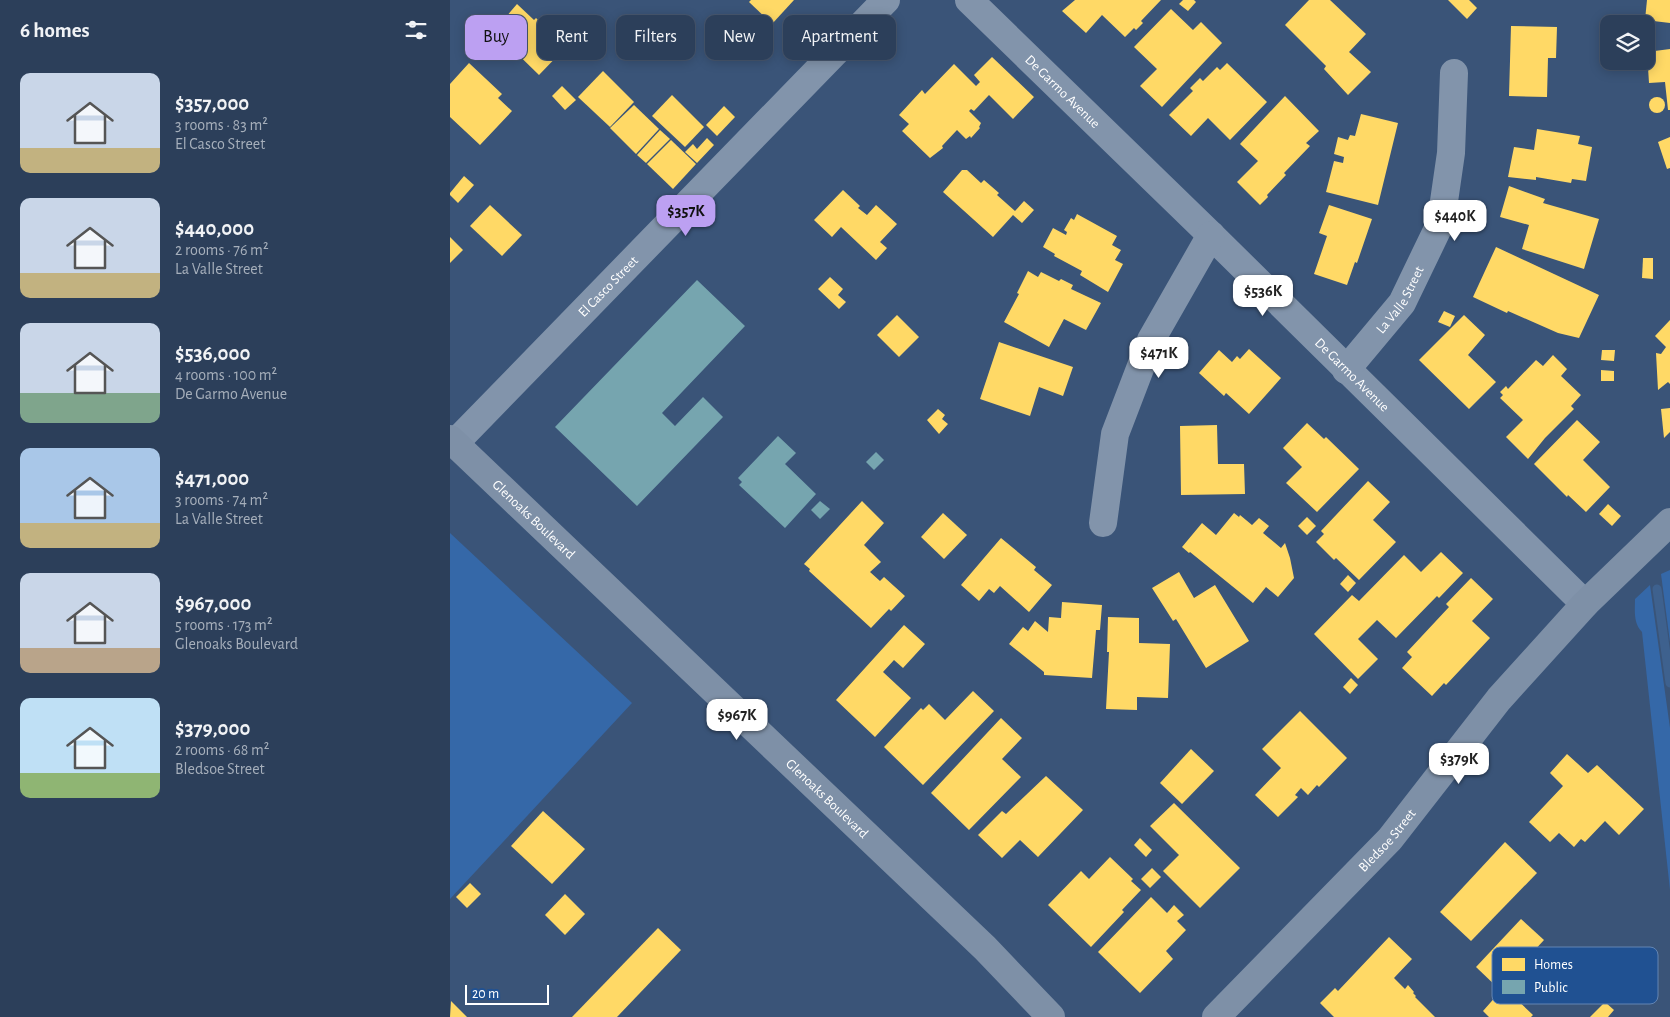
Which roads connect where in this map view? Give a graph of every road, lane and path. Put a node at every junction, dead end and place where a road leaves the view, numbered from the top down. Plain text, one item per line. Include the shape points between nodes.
1 (886, 0) edge
2 (969, 0) edge
3 (1454, 73) dead end
4 (1211, 235) junction
5 (1346, 370) junction
6 (452, 441) edge
7 (1103, 522) dead end
8 (1670, 522) edge
9 (1585, 604) junction
10 (1051, 1017) edge
11 (1216, 1017) edge

1 - 6 street, El Casco Street
2 - 4 street, De Garmo Avenue
3 - 5 street, La Valle Street via 1451,152 1441,222 1402,303
4 - 5 street, De Garmo Avenue
4 - 7 street via 1151,340 1115,434
5 - 9 street, De Garmo Avenue
6 - 10 main road, Glenoaks Boulevard via 985,948
8 - 9 main road, Bledsoe Street
9 - 11 main road, Bledsoe Street via 1498,699 1390,839

